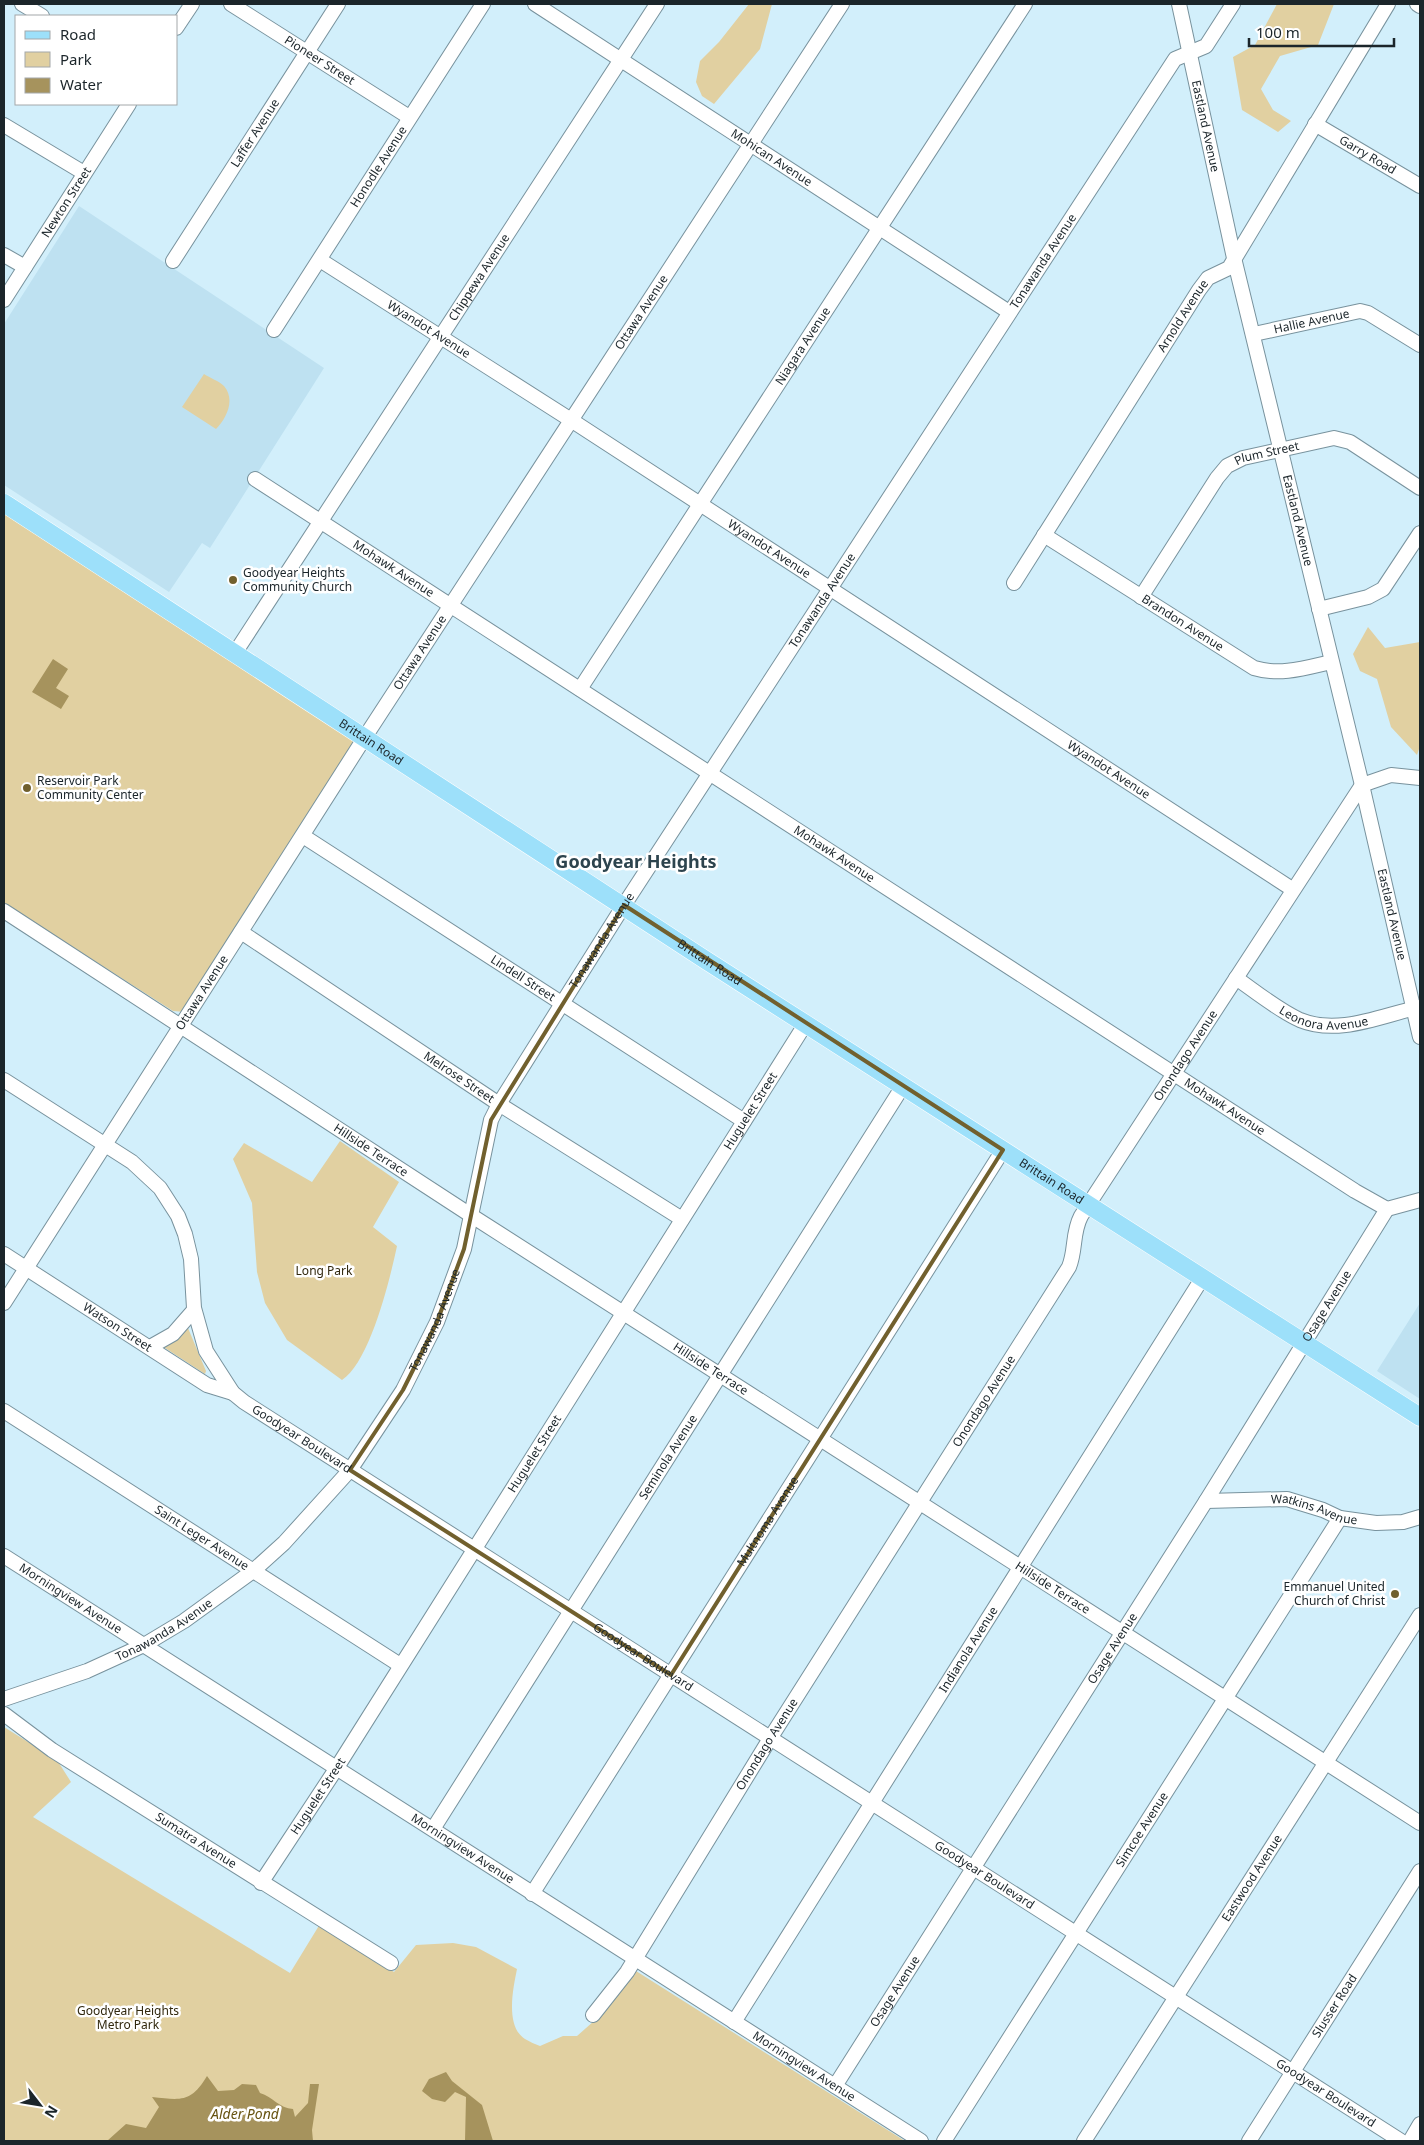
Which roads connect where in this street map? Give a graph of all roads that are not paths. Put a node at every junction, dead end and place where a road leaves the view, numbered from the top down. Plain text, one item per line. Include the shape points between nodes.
1 (22, 4) edge
2 (192, 4) edge
3 (231, 4) edge
4 (338, 4) edge
5 (483, 4) edge
6 (535, 4) edge
7 (657, 4) edge
8 (842, 4) edge
9 (1025, 4) edge
10 (1179, 4) edge
11 (1233, 4) edge
12 (1388, 4) edge
13 (1417, 4) edge
14 (1420, 6) edge
15 (40, 15) edge
16 (178, 25) edge
17 (307, 52) junction
18 (1190, 52) junction
19 (621, 60) junction
20 (128, 105) edge
21 (409, 117) junction
22 (4, 124) edge
23 (1315, 124) junction
24 (751, 144) junction
25 (84, 174) junction
26 (1420, 186) edge
27 (879, 228) junction
28 (4, 254) edge
29 (1234, 258) junction
30 (320, 260) junction
31 (174, 261) dead end
32 (25, 267) junction
33 (4, 300) edge
34 (1009, 312) junction
35 (274, 330) dead end
36 (1254, 334) junction
37 (441, 337) junction
38 (1420, 345) edge
39 (571, 420) junction
40 (1281, 449) junction
41 (254, 479) dead end
42 (1420, 488) edge
43 (4, 503) edge
44 (700, 504) junction
45 (321, 522) junction
46 (1420, 533) edge
47 (1044, 535) junction
48 (1014, 583) dead end
49 (829, 588) junction
50 (1141, 597) junction
51 (451, 606) junction
52 (1319, 609) junction
53 (235, 653) junction
54 (1331, 662) junction
55 (580, 689) junction
56 (365, 737) junction
57 (709, 775) junction
58 (1420, 778) edge
59 (1362, 785) junction
60 (303, 836) junction
61 (1292, 889) junction
62 (624, 905) junction
63 (4, 911) edge
64 (241, 932) junction
65 (1236, 978) junction
66 (562, 1004) junction
67 (1417, 1008) edge
68 (806, 1023) junction
69 (181, 1025) junction
70 (1420, 1037) edge
71 (1172, 1074) junction
72 (4, 1080) edge
73 (903, 1086) junction
74 (499, 1104) junction
75 (744, 1121) junction
76 (105, 1145) junction
77 (1003, 1150) junction
78 (1420, 1200) edge
79 (1089, 1204) junction
80 (1387, 1209) junction
81 (472, 1216) junction
82 (682, 1219) junction
83 (4, 1254) edge
84 (26, 1268) junction
85 (1203, 1277) junction
86 (4, 1303) edge
87 (194, 1310) junction
88 (623, 1312) junction
89 (1303, 1342) junction
90 (150, 1347) junction
91 (720, 1374) junction
92 (233, 1393) junction
93 (4, 1411) edge
94 (1420, 1417) edge
95 (821, 1438) junction
96 (350, 1470) junction
97 (1206, 1502) junction
98 (920, 1503) junction
99 (1420, 1517) edge
100 (1340, 1518) junction
101 (474, 1548) junction
102 (4, 1556) edge
103 (1020, 1567) junction
104 (254, 1570) junction
105 (570, 1610) junction
106 (1420, 1615) edge
107 (1123, 1633) junction
108 (144, 1645) junction
109 (400, 1665) junction
110 (671, 1675) junction
111 (1224, 1698) junction
112 (4, 1699) edge
113 (4, 1714) edge
114 (771, 1737) junction
115 (1326, 1763) junction
116 (336, 1769) junction
117 (872, 1804) junction
118 (1420, 1823) edge
119 (433, 1829) junction
120 (974, 1870) junction
121 (1420, 1871) edge
122 (261, 1883) junction
123 (532, 1894) junction
124 (1076, 1935) junction
125 (633, 1959) junction
126 (391, 1963) dead end
127 (1176, 1998) junction
128 (592, 2015) dead end
129 (734, 2022) junction
130 (1293, 2072) junction
131 (835, 2086) junction
132 (1420, 2124) edge
133 (921, 2141) edge
134 (944, 2141) edge
135 (1084, 2141) edge
136 (1249, 2141) edge
137 (1401, 2141) edge
138 (1410, 2141) edge

1 - 15 street
2 - 16 street
3 - 17 street, Pioneer Street
4 - 17 street, Laffer Avenue
5 - 21 street, Honodle Avenue
6 - 19 street, Mohican Avenue
7 - 19 street, Chippewa Avenue
8 - 24 street, Ottawa Avenue
9 - 27 street, Niagara Avenue
10 - 18 street, Eastland Avenue
11 - 18 street, Tonawanda Avenue via 1206,46
12 - 23 street, Arnold Avenue
13 - 14 street
17 - 21 street, Pioneer Street
17 - 31 street, Laffer Avenue
18 - 29 street, Eastland Avenue
18 - 34 street, Tonawanda Avenue via 1175,59
19 - 24 street, Mohican Avenue
19 - 37 street, Chippewa Avenue
20 - 25 street, Newton Street
21 - 30 street, Honodle Avenue
22 - 25 street
23 - 26 street, Garry Road
23 - 29 street, Arnold Avenue
24 - 27 street, Mohican Avenue
24 - 39 street, Ottawa Avenue
25 - 32 street, Newton Street
27 - 34 street, Mohican Avenue
27 - 44 street, Niagara Avenue
28 - 32 street
29 - 36 street, Eastland Avenue
29 - 47 street, Arnold Avenue via 1228,268 1208,278 1199,290
30 - 35 street, Honodle Avenue
30 - 37 street, Wyandot Avenue
32 - 33 street, Newton Street
34 - 49 street, Tonawanda Avenue
36 - 38 street, Hallie Avenue via 1360,311
36 - 40 street, Eastland Avenue
37 - 39 street, Wyandot Avenue
37 - 45 street, Chippewa Avenue
39 - 44 street, Wyandot Avenue
39 - 51 street, Ottawa Avenue
40 - 42 street, Plum Street via 1342,439
40 - 50 street, Plum Street via 1234,462 1222,471
40 - 52 street, Eastland Avenue
41 - 45 street, Mohawk Avenue
43 - 53 main road, Brittain Road
44 - 49 street, Wyandot Avenue
44 - 55 street, Niagara Avenue
45 - 51 street, Mohawk Avenue
45 - 53 street, Chippewa Avenue
46 - 52 street via 1383,588 1368,597
47 - 48 street, Arnold Avenue
47 - 50 street, Brandon Avenue
49 - 57 street, Tonawanda Avenue
49 - 61 street, Wyandot Avenue
50 - 54 street, Brandon Avenue via 1254,668 1278,672
51 - 55 street, Mohawk Avenue
51 - 56 street, Ottawa Avenue
52 - 54 street, Eastland Avenue
53 - 56 main road, Brittain Road
54 - 59 street, Eastland Avenue
55 - 57 street, Mohawk Avenue
56 - 60 street, Ottawa Avenue
56 - 62 main road, Brittain Road
57 - 62 street, Tonawanda Avenue
57 - 71 street, Mohawk Avenue
58 - 59 street via 1391,774
59 - 61 street, Onondago Avenue
59 - 67 street, Eastland Avenue
60 - 64 street, Ottawa Avenue
60 - 66 street, Lindell Street
61 - 65 street, Onondago Avenue
62 - 66 street, Tonawanda Avenue
62 - 68 main road, Brittain Road
63 - 69 street, Hillside Terrace
64 - 69 street, Ottawa Avenue
64 - 74 street, Melrose Street
65 - 67 street, Leonora Avenue via 1295,1017 1324,1026 1352,1024
65 - 71 street, Onondago Avenue
66 - 74 street, Tonawanda Avenue
66 - 75 street, Lindell Street
67 - 70 street, Eastland Avenue
68 - 73 main road, Brittain Road
68 - 75 street, Huguelet Street
69 - 76 street, Ottawa Avenue
69 - 81 street, Hillside Terrace
71 - 79 street, Onondago Avenue
71 - 80 street, Mohawk Avenue
72 - 76 street, Goodyear Boulevard
73 - 77 main road, Brittain Road
73 - 91 street, Seminola Avenue
74 - 81 street, Tonawanda Avenue via 491,1120
74 - 82 street, Melrose Street
75 - 82 street, Huguelet Street
76 - 84 street, Ottawa Avenue
76 - 87 street, Goodyear Boulevard via 155,1182 178,1216 192,1259
77 - 79 main road, Brittain Road
77 - 95 street, Multnoma Avenue
78 - 80 street
79 - 85 main road, Brittain Road
79 - 98 street, Onondago Avenue via 1074,1230 1069,1268
80 - 89 street, Osage Avenue
81 - 88 street, Hillside Terrace
81 - 96 street, Tonawanda Avenue via 451,1287 417,1363 392,1409
82 - 88 street, Huguelet Street
83 - 84 street, Watson Street
84 - 86 street, Ottawa Avenue
84 - 90 street, Watson Street
85 - 89 main road, Brittain Road
85 - 103 street, Indianola Avenue
87 - 90 street via 173,1334
87 - 92 street, Goodyear Boulevard via 206,1351
88 - 91 street, Hillside Terrace
88 - 101 street, Huguelet Street
89 - 94 main road, Brittain Road
89 - 97 street, Osage Avenue
90 - 92 street, Watson Street via 207,1385
91 - 95 street, Hillside Terrace
91 - 105 street, Seminola Avenue
92 - 96 street, Goodyear Boulevard
93 - 104 street, Saint Leger Avenue
95 - 98 street, Hillside Terrace
95 - 110 street, Multnoma Avenue
96 - 101 street, Goodyear Boulevard
96 - 104 street, Tonawanda Avenue via 314,1512
97 - 100 street, Watkins Avenue via 1287,1499
97 - 107 street, Osage Avenue
98 - 103 street, Hillside Terrace
98 - 114 street, Onondago Avenue
99 - 100 street, Watkins Avenue via 1385,1523
100 - 111 street, Simcoe Avenue
101 - 105 street, Goodyear Boulevard
101 - 109 street, Huguelet Street
102 - 108 street, Morningview Avenue
103 - 107 street, Hillside Terrace
103 - 117 street, Indianola Avenue
104 - 108 street, Tonawanda Avenue via 184,1621
104 - 109 street, Saint Leger Avenue
105 - 110 street, Goodyear Boulevard
105 - 119 street, Seminola Avenue
106 - 115 street, Eastwood Avenue
107 - 111 street, Hillside Terrace
107 - 120 street, Osage Avenue
108 - 112 street, Tonawanda Avenue via 87,1671
108 - 116 street, Morningview Avenue
109 - 116 street, Huguelet Street
110 - 114 street, Goodyear Boulevard
110 - 123 street, Multnoma Avenue
111 - 115 street, Hillside Terrace
111 - 124 street, Simcoe Avenue
113 - 122 street, Sumatra Avenue via 52,1750
114 - 117 street, Goodyear Boulevard
114 - 125 street, Onondago Avenue
115 - 118 street, Hillside Terrace
115 - 127 street, Eastwood Avenue
116 - 119 street, Morningview Avenue
116 - 122 street, Huguelet Street
117 - 120 street, Goodyear Boulevard
117 - 129 street, Indianola Avenue
119 - 123 street, Morningview Avenue
120 - 124 street, Goodyear Boulevard
120 - 131 street, Osage Avenue
121 - 130 street, Slusser Road
122 - 126 street, Sumatra Avenue
123 - 125 street, Morningview Avenue
124 - 127 street, Goodyear Boulevard
124 - 134 street, Simcoe Avenue
125 - 128 street, Onondago Avenue via 627,1972
125 - 129 street, Morningview Avenue
127 - 130 street, Goodyear Boulevard
127 - 135 street, Eastwood Avenue
129 - 131 street, Morningview Avenue
130 - 136 street, Slusser Road
130 - 137 street, Goodyear Boulevard
131 - 133 street, Morningview Avenue
132 - 138 street

